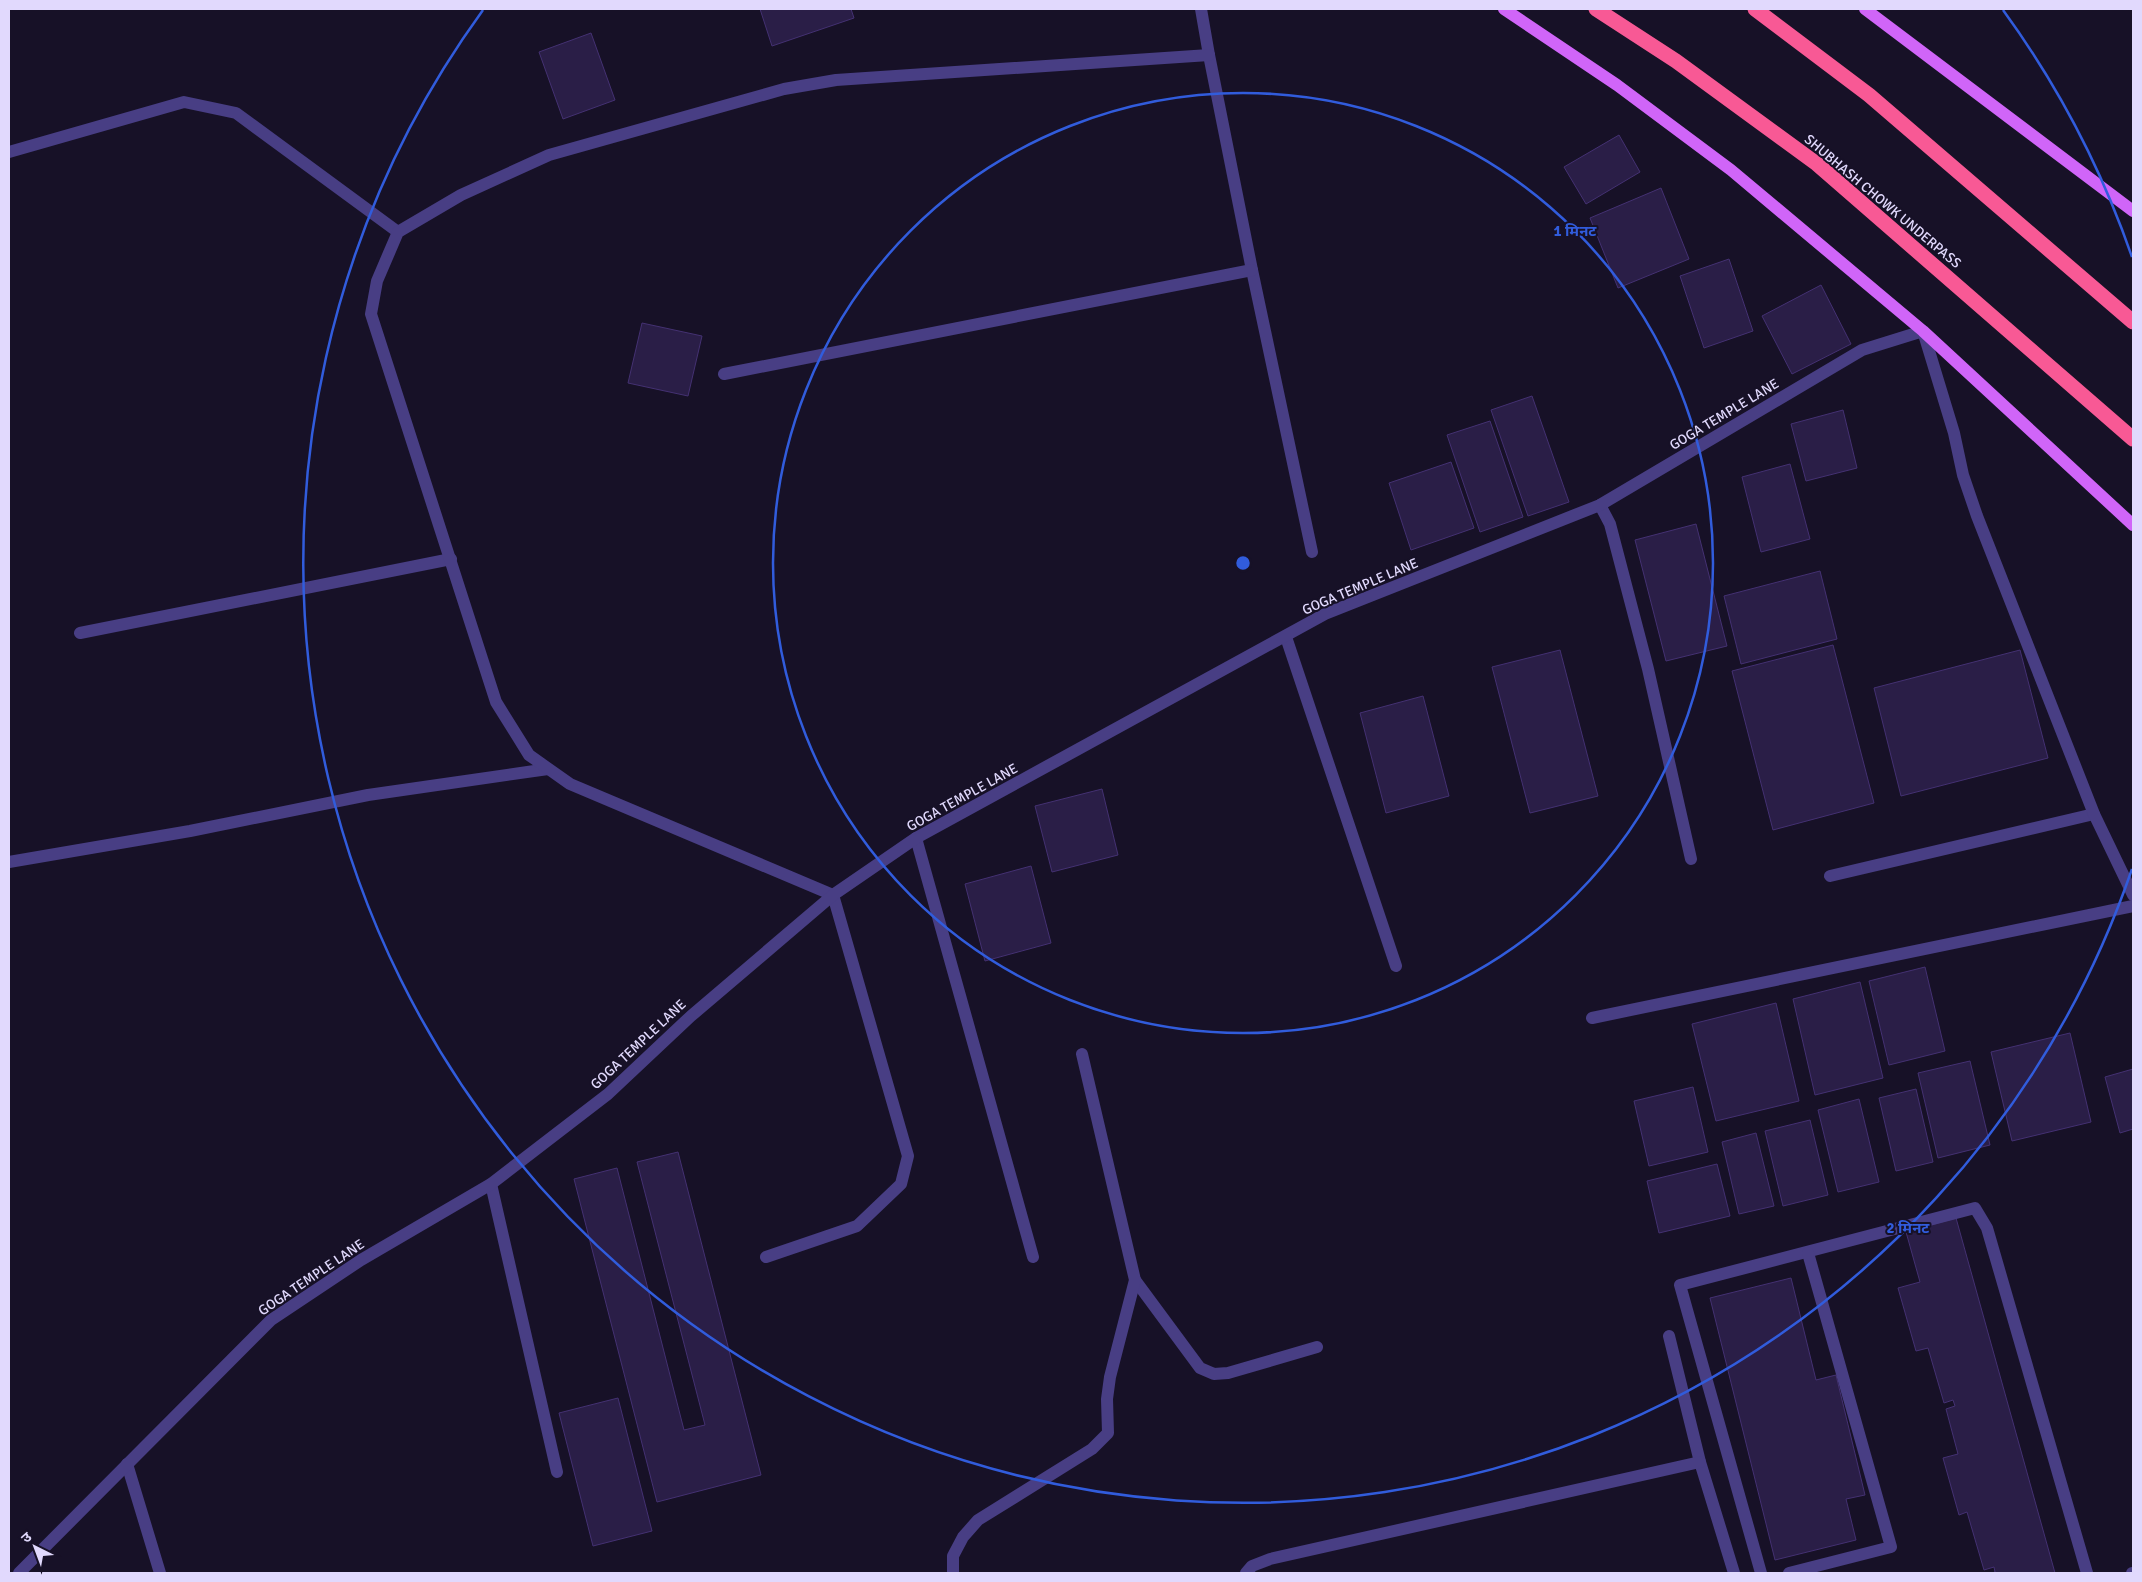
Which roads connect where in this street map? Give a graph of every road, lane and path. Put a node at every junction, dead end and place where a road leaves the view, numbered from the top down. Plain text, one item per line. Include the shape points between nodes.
1 (1202, 9) edge
2 (1504, 9) edge
3 (1596, 9) edge
4 (1755, 9) edge
5 (1865, 9) edge
6 (1209, 55) junction
7 (9, 152) edge
8 (2133, 211) edge
9 (398, 232) junction
10 (1252, 270) junction
11 (2133, 322) edge
12 (1923, 330) junction
13 (724, 374) dead end
14 (2133, 439) edge
15 (1600, 505) junction
16 (2133, 525) edge
17 (1312, 552) dead end
18 (451, 559) junction
19 (80, 633) dead end
20 (1286, 637) junction
21 (548, 769) junction
22 (2094, 814) junction
23 (916, 838) junction
24 (1691, 859) dead end
25 (9, 862) edge
26 (1830, 876) dead end
27 (833, 894) junction
28 (2133, 895) edge
29 (2133, 906) edge
30 (1396, 966) dead end
31 (1592, 1018) dead end
32 (1082, 1054) dead end
33 (491, 1184) junction
34 (1808, 1253) junction
35 (766, 1257) dead end
36 (1033, 1257) dead end
37 (1135, 1280) junction
38 (1669, 1336) dead end
39 (1317, 1347) dead end
40 (1700, 1462) junction
41 (128, 1464) junction
42 (557, 1472) dead end
43 (19, 1573) edge
44 (160, 1573) edge
45 (953, 1573) edge
46 (1246, 1573) edge
47 (1734, 1573) edge
48 (1761, 1573) edge
49 (1789, 1573) edge
50 (2087, 1573) edge

1 - 6 street
2 - 12 main road via 1618,85 1731,170
3 - 14 highway, SHUBHASH CHOWK UNDERPASS via 1676,61 1818,164
4 - 11 highway via 1870,95
5 - 8 main road
6 - 9 street via 836,80 784,89 550,155 461,196
6 - 10 street
7 - 9 street via 184,102 236,113
9 - 18 street via 377,281 371,314
10 - 13 street
10 - 17 street
12 - 15 street, GOGA TEMPLE LANE via 1862,350
12 - 16 main road
12 - 22 street via 1974,508
15 - 20 street, GOGA TEMPLE LANE via 1325,614
15 - 24 street via 1610,524 1646,659
18 - 19 street
18 - 21 street via 496,702 529,755
20 - 23 street, GOGA TEMPLE LANE
20 - 30 street
21 - 25 street via 368,795
21 - 27 street via 570,784
22 - 26 street
22 - 28 street
23 - 27 street, GOGA TEMPLE LANE
23 - 36 street
27 - 33 street, GOGA TEMPLE LANE via 691,1016 608,1094
27 - 35 street via 908,1156 902,1184 857,1226
29 - 31 street
32 - 37 street
33 - 41 street, GOGA TEMPLE LANE via 361,1260 271,1320
33 - 42 street
34 - 48 street via 1680,1285
34 - 49 street via 1891,1548
34 - 50 street via 1975,1208 1987,1228
37 - 39 street via 1200,1368 1214,1374 1228,1373
37 - 45 street via 1110,1377 1108,1433 1092,1449 978,1520 963,1537 953,1556
38 - 40 street
40 - 46 street via 1270,1559 1252,1566
40 - 47 street
41 - 43 street, GOGA TEMPLE LANE
41 - 44 street

